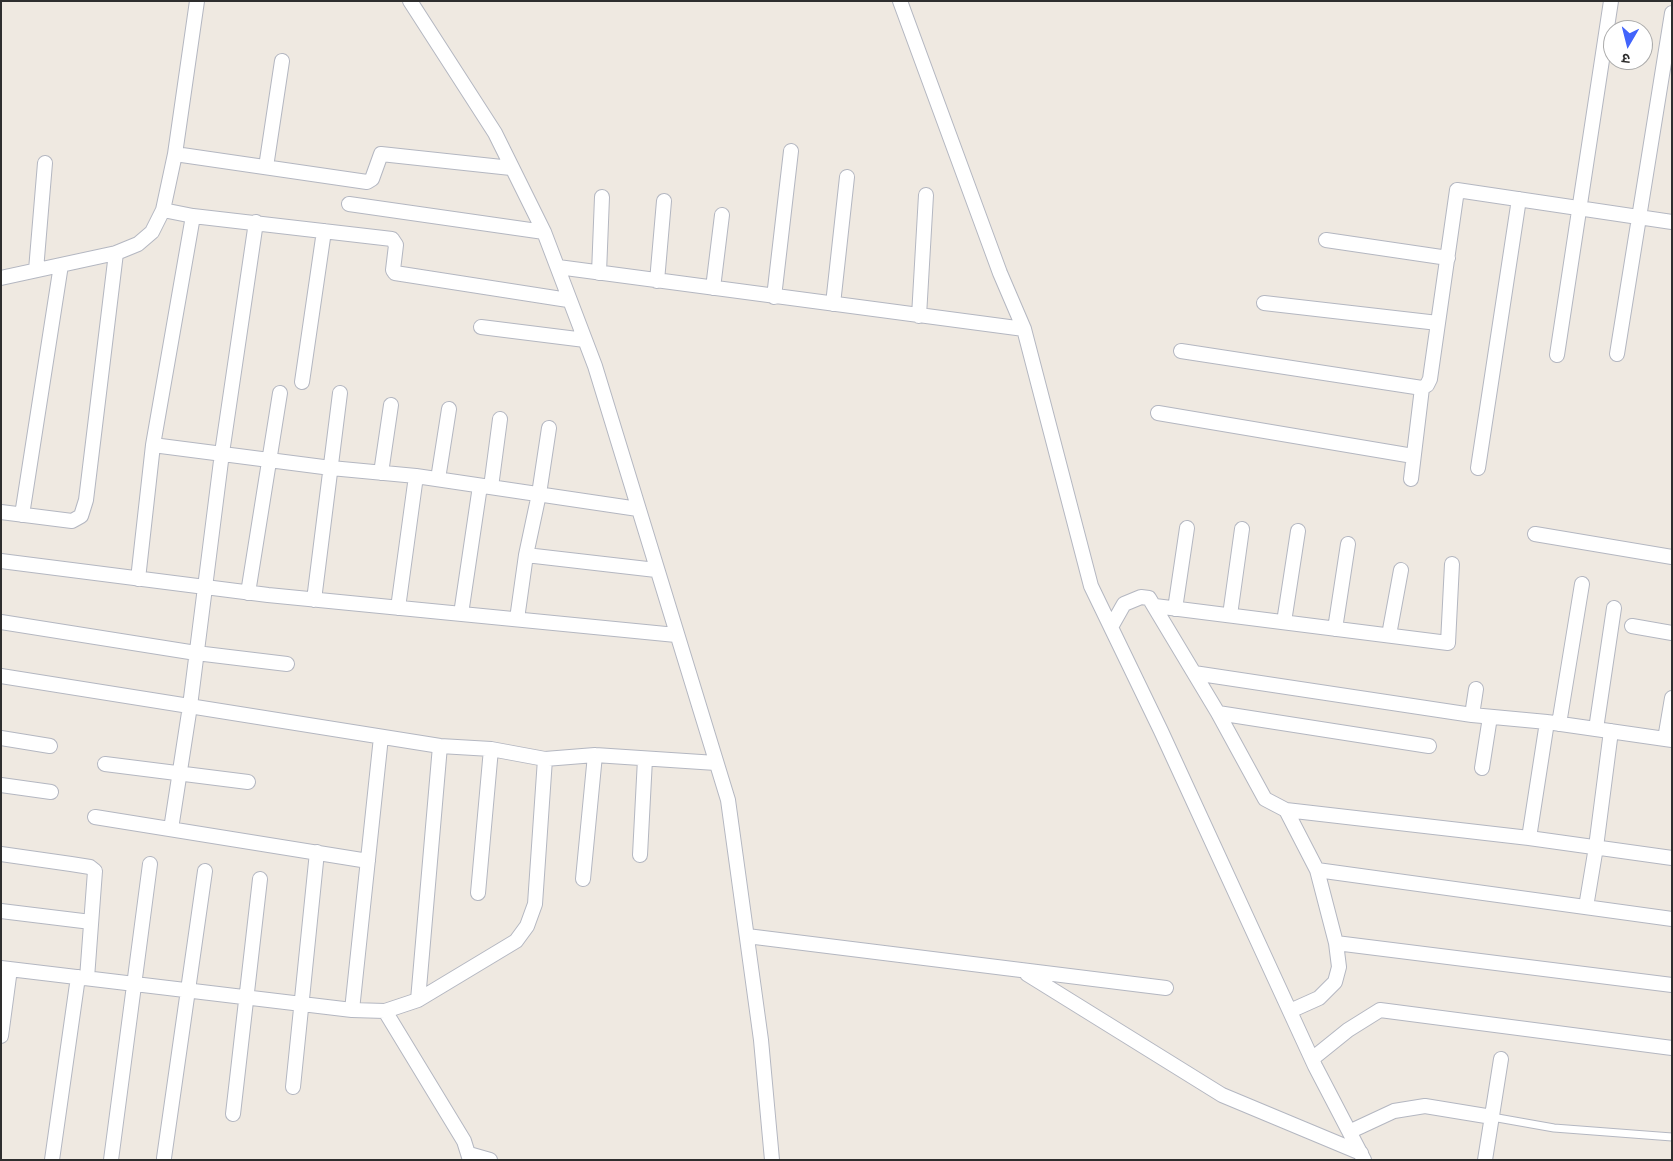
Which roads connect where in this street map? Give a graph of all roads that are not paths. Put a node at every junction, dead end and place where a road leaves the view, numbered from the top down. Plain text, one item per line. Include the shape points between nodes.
1 (197, 1) edge
2 (410, 1) edge
3 (900, 1) edge
4 (1611, 1) edge
5 (1672, 14) edge
6 (282, 61) dead end
7 (791, 152) dead end
8 (175, 154) junction
9 (45, 163) dead end
10 (266, 166) junction
11 (511, 168) junction
12 (847, 177) dead end
13 (926, 195) dead end
14 (602, 197) dead end
15 (1518, 199) junction
16 (664, 201) dead end
17 (349, 204) dead end
18 (1579, 208) junction
19 (163, 210) junction
20 (722, 215) dead end
21 (193, 216) junction
22 (1639, 217) junction
23 (256, 222) junction
24 (1672, 222) edge
25 (324, 231) junction
26 (544, 232) junction
27 (1326, 240) dead end
28 (116, 253) junction
29 (1448, 258) junction
30 (61, 265) junction
31 (558, 267) junction
32 (36, 270) junction
33 (599, 273) junction
34 (1, 278) edge
35 (657, 281) junction
36 (714, 288) junction
37 (774, 296) junction
38 (568, 300) junction
39 (1264, 303) dead end
40 (833, 304) junction
41 (919, 316) junction
42 (1438, 323) junction
43 (481, 327) dead end
44 (1024, 330) junction
45 (585, 340) junction
46 (1182, 351) dead end
47 (1617, 354) dead end
48 (1557, 355) dead end
49 (302, 382) dead end
50 (1422, 388) junction
51 (280, 393) dead end
52 (340, 393) dead end
53 (391, 405) dead end
54 (449, 409) dead end
55 (1158, 413) dead end
56 (500, 419) dead end
57 (549, 428) dead end
58 (153, 444) junction
59 (222, 453) junction
60 (1413, 456) junction
61 (270, 459) junction
62 (331, 468) junction
63 (1478, 468) dead end
64 (381, 473) junction
65 (416, 476) junction
66 (438, 479) junction
67 (1411, 480) dead end
68 (486, 486) junction
69 (539, 494) junction
70 (638, 509) junction
71 (1, 512) edge
72 (22, 515) junction
73 (1187, 528) dead end
74 (1242, 529) dead end
75 (1298, 531) dead end
76 (1535, 534) dead end
77 (1348, 544) dead end
78 (526, 555) junction
79 (1672, 557) edge
80 (1, 562) edge
81 (1452, 564) dead end
82 (656, 570) junction
83 (1400, 570) dead end
84 (138, 579) junction
85 (1582, 584) dead end
86 (204, 587) junction
87 (248, 593) junction
88 (314, 600) junction
89 (1155, 606) junction
90 (398, 608) junction
91 (1614, 608) dead end
92 (1174, 609) junction
93 (461, 614) junction
94 (1230, 615) junction
95 (517, 619) junction
96 (1, 622) edge
97 (1284, 622) junction
98 (1632, 626) dead end
99 (1111, 627) junction
100 (1335, 629) junction
101 (1672, 633) edge
102 (676, 635) junction
103 (1390, 635) junction
104 (196, 653) junction
105 (287, 664) dead end
106 (1194, 673) junction
107 (1, 676) edge
108 (1476, 689) dead end
109 (1672, 698) edge
110 (190, 706) junction
111 (1218, 713) junction
112 (1472, 715) junction
113 (1490, 717) junction
114 (1553, 723) junction
115 (1596, 729) junction
116 (1611, 731) junction
117 (381, 737) junction
118 (1, 738) edge
119 (1668, 739) edge
120 (50, 746) dead end
121 (440, 746) junction
122 (1429, 746) dead end
123 (491, 749) junction
124 (595, 756) junction
125 (646, 758) junction
126 (545, 759) junction
127 (716, 763) junction
128 (105, 764) dead end
129 (1482, 768) dead end
130 (179, 774) junction
131 (248, 782) dead end
132 (1, 785) edge
133 (51, 792) dead end
134 (1286, 810) junction
135 (95, 817) dead end
136 (171, 829) junction
137 (1529, 838) junction
138 (1596, 847) junction
139 (317, 852) junction
140 (1, 854) edge
141 (640, 855) dead end
142 (1672, 858) edge
143 (368, 860) junction
144 (150, 864) dead end
145 (1317, 870) junction
146 (205, 871) dead end
147 (260, 879) dead end
148 (583, 879) dead end
149 (478, 893) dead end
150 (1586, 907) junction
151 (1, 910) edge
152 (1672, 920) edge
153 (91, 922) junction
154 (746, 936) junction
155 (1336, 943) junction
156 (6, 968) edge
157 (1022, 971) junction
158 (83, 977) junction
159 (134, 984) junction
160 (1672, 985) edge
161 (1166, 988) dead end
162 (188, 990) junction
163 (247, 997) junction
164 (418, 1000) junction
165 (301, 1004) junction
166 (352, 1010) junction
167 (385, 1011) junction
168 (1290, 1011) junction
169 (1, 1036) edge
170 (1672, 1048) edge
171 (1312, 1059) junction
172 (1501, 1059) dead end
173 (292, 1087) dead end
174 (233, 1114) dead end
175 (1492, 1117) junction
176 (1351, 1131) junction
177 (1672, 1136) edge
178 (1362, 1156) edge
179 (469, 1157) edge
180 (164, 1158) dead end
181 (52, 1160) edge
182 (111, 1160) edge
183 (490, 1160) edge
184 (772, 1160) edge
185 (1485, 1160) edge

1 - 8 street
2 - 11 street via 495,133
3 - 44 street
4 - 18 street
5 - 22 street
6 - 10 street
7 - 37 street
8 - 10 street
8 - 19 street
9 - 32 street
10 - 11 street via 367,182 372,179 381,154
11 - 26 street
12 - 40 street
13 - 41 street
14 - 33 street
15 - 18 street
15 - 29 street via 1457,190
15 - 63 street
16 - 35 street
17 - 26 street
18 - 22 street
18 - 48 street
19 - 21 street
19 - 28 street via 152,232 138,244
20 - 36 street
21 - 23 street
21 - 58 street
22 - 24 street
22 - 47 street
23 - 25 street
23 - 59 street
25 - 38 street via 392,238 396,245 395,274
25 - 49 street
26 - 31 street
27 - 29 street
28 - 30 street
28 - 72 street via 86,500 81,516 72,521
29 - 42 street
30 - 32 street
30 - 72 street
31 - 33 street
31 - 38 street
32 - 34 street
33 - 35 street
35 - 36 street
36 - 37 street
37 - 40 street
38 - 45 street
39 - 42 street
40 - 41 street
41 - 44 street
42 - 50 street via 1430,379
43 - 45 street
44 - 99 street via 1091,586
45 - 70 street
46 - 50 street
50 - 60 street
51 - 61 street
52 - 62 street
53 - 64 street
54 - 66 street
55 - 60 street
56 - 68 street
57 - 69 street
58 - 59 street
58 - 84 street
59 - 61 street
59 - 86 street
60 - 67 street
61 - 62 street
61 - 87 street
62 - 64 street
62 - 88 street
64 - 65 street
65 - 66 street
65 - 90 street
66 - 68 street
68 - 69 street
68 - 93 street
69 - 70 street
69 - 78 street
70 - 82 street
71 - 72 street
73 - 92 street
74 - 94 street
75 - 97 street
76 - 79 street
77 - 100 street
78 - 82 street
78 - 95 street
80 - 84 street
81 - 103 street via 1448,643
82 - 102 street
83 - 103 street
84 - 86 street
85 - 114 street
86 - 87 street
86 - 104 street
87 - 88 street
88 - 90 street
89 - 92 street
89 - 99 street via 1149,598 1141,597 1124,604
89 - 106 street
90 - 93 street
91 - 115 street
92 - 94 street
93 - 95 street
94 - 97 street
95 - 102 street
96 - 104 street
97 - 100 street
98 - 101 street
99 - 168 street
100 - 103 street
102 - 127 street
104 - 105 street
104 - 110 street
106 - 111 street
106 - 112 street
107 - 110 street
108 - 112 street
109 - 119 street
110 - 117 street
110 - 130 street
111 - 122 street
111 - 134 street via 1265,799
112 - 113 street
113 - 114 street
113 - 129 street
114 - 115 street
114 - 137 street
115 - 116 street
116 - 119 street
116 - 138 street
117 - 121 street
117 - 143 street
118 - 120 street
121 - 123 street
121 - 164 street
123 - 126 street
123 - 149 street
124 - 125 street
124 - 126 street
124 - 148 street
125 - 127 street
125 - 141 street
126 - 164 street via 534,904 527,926 516,941
127 - 154 street via 728,800
128 - 130 street
130 - 131 street
130 - 136 street
132 - 133 street
134 - 137 street
134 - 145 street
135 - 136 street
136 - 139 street
137 - 138 street
138 - 142 street
138 - 150 street
139 - 143 street
139 - 165 street
140 - 153 street via 90,867 94,871
143 - 166 street
144 - 159 street
145 - 150 street
145 - 155 street
146 - 162 street
147 - 163 street
150 - 152 street
151 - 153 street
153 - 158 street
154 - 157 street
154 - 184 street via 761,1040
155 - 160 street
155 - 168 street via 1339,967 1336,982 1318,998
156 - 158 street
156 - 169 street
157 - 161 street
157 - 178 street via 1222,1095
158 - 159 street
158 - 181 street
159 - 162 street
159 - 182 street
162 - 163 street
162 - 180 street
163 - 165 street
163 - 174 street
164 - 167 street
165 - 166 street
165 - 173 street
166 - 167 street
167 - 179 street via 464,1141
168 - 171 street
170 - 171 street via 1380,1010
171 - 176 street
172 - 175 street
175 - 176 street via 1425,1106 1394,1111
175 - 177 lane via 1554,1128
175 - 185 street
176 - 178 street
179 - 183 street

